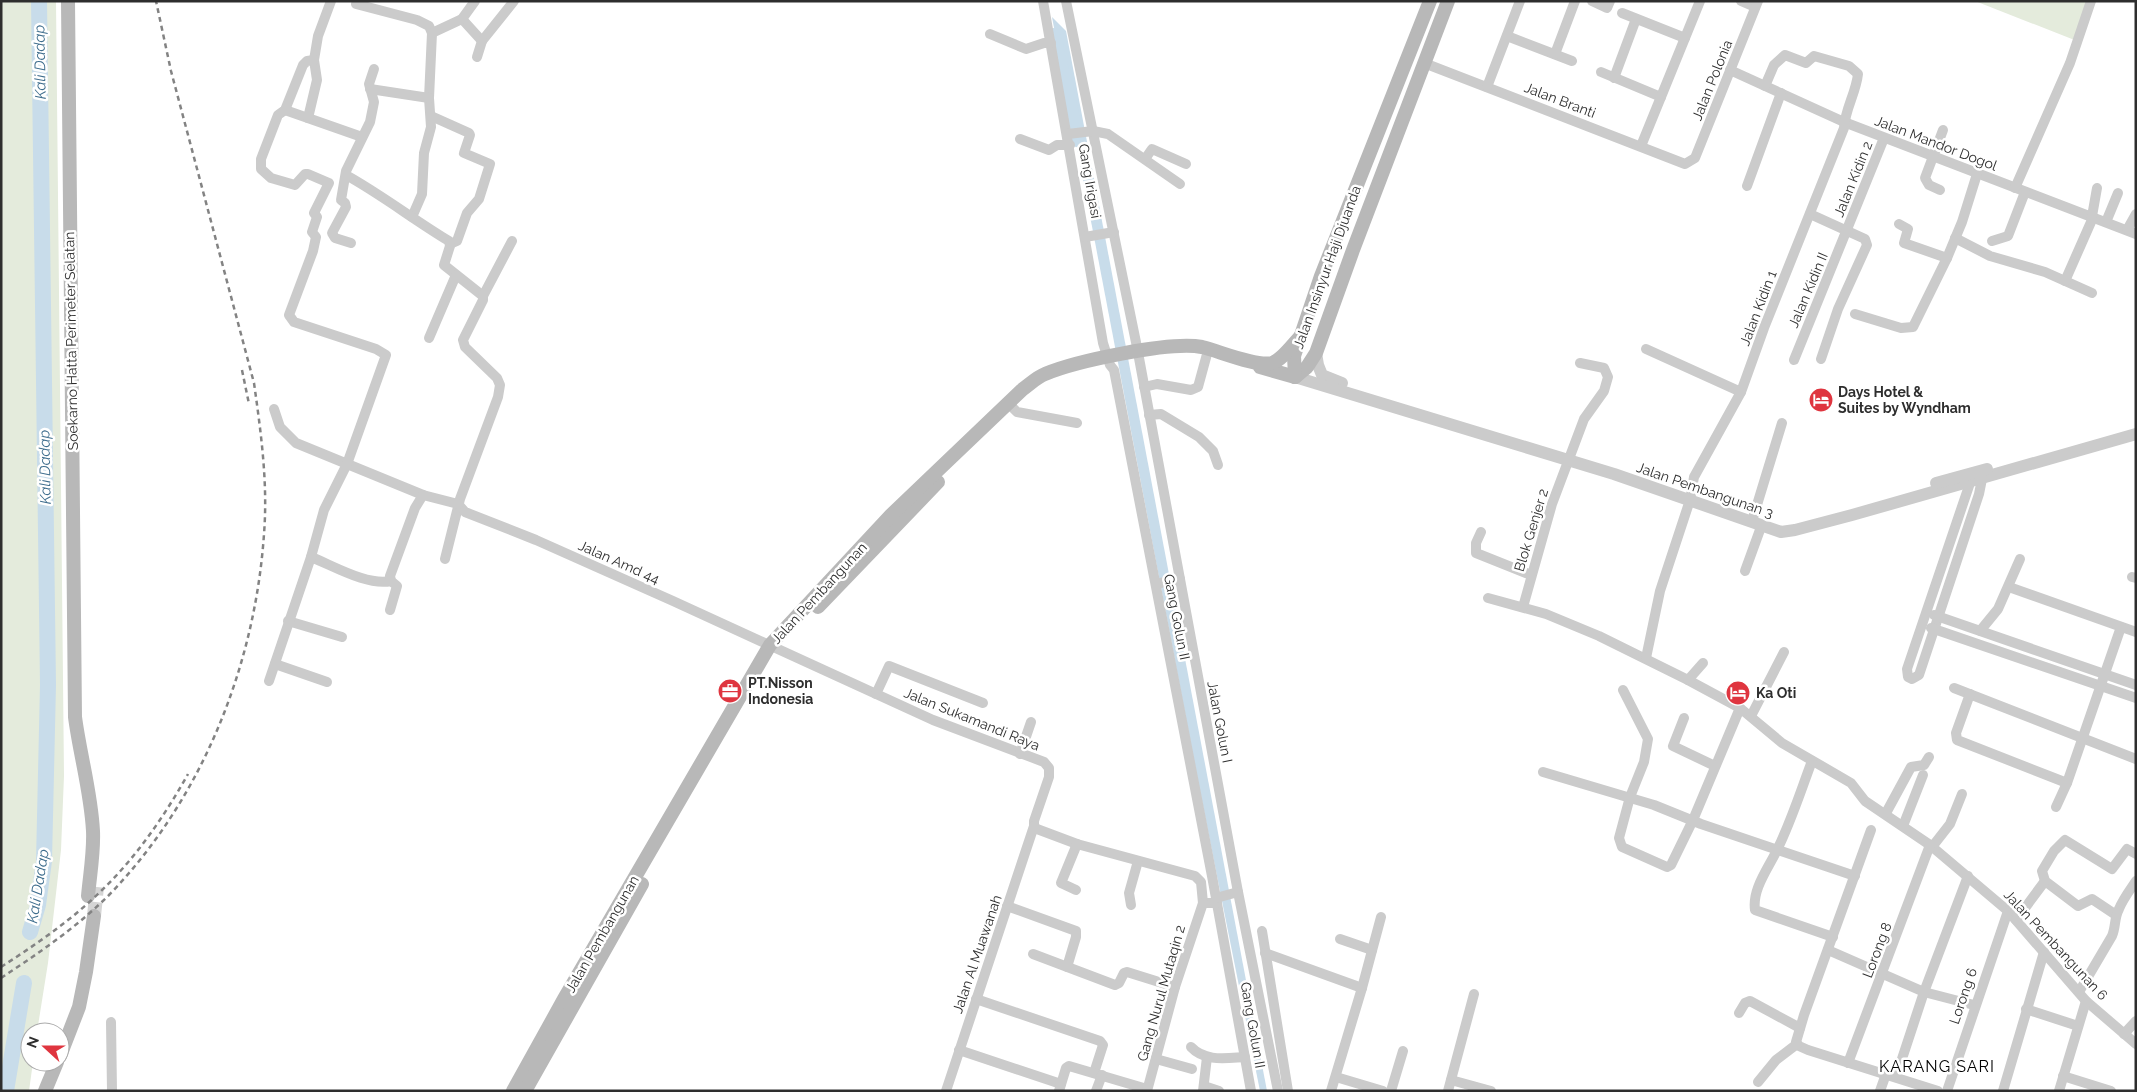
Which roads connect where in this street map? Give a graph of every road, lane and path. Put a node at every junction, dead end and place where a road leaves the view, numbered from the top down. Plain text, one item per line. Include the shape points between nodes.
1 (68, 1) edge
2 (331, 1) edge
3 (474, 1) edge
4 (514, 1) edge
5 (1043, 1) edge
6 (1066, 1) edge
7 (1430, 1) edge
8 (1448, 1) edge
9 (1520, 1) edge
10 (1575, 1) edge
11 (1592, 1) edge
12 (1610, 1) edge
13 (1700, 1) edge
14 (1741, 1) edge
15 (2091, 1) edge
16 (356, 4) dead end
17 (1757, 4) edge
18 (1622, 13) dead end
19 (462, 19) junction
20 (1636, 19) junction
21 (432, 34) junction
22 (990, 34) dead end
23 (1506, 36) junction
24 (1685, 38) junction
25 (482, 41) junction
26 (1051, 43) junction
27 (1556, 54) junction
28 (477, 57) dead end
29 (314, 60) junction
30 (1572, 61) dead end
31 (1424, 63) junction
32 (374, 69) dead end
33 (1730, 70) junction
34 (1600, 72) dead end
35 (1614, 78) junction
36 (1487, 86) junction
37 (1765, 86) junction
38 (370, 89) junction
39 (1780, 93) junction
40 (1661, 97) junction
41 (429, 98) junction
42 (285, 110) junction
43 (431, 116) junction
44 (308, 118) junction
45 (1844, 122) junction
46 (1942, 130) dead end
47 (1089, 131) junction
48 (1071, 133) junction
49 (362, 137) junction
50 (1884, 138) junction
51 (1020, 139) dead end
52 (1070, 145) junction
53 (1641, 146) junction
54 (1933, 157) junction
55 (1145, 159) junction
56 (1186, 164) dead end
57 (1685, 164) joint
58 (1977, 174) junction
59 (346, 175) junction
60 (1180, 184) dead end
61 (1747, 186) dead end
62 (2014, 188) junction
63 (2097, 188) dead end
64 (1940, 190) dead end
65 (2025, 192) junction
66 (2118, 192) dead end
67 (1810, 214) junction
68 (2136, 214) edge
69 (412, 217) junction
70 (2091, 217) junction
71 (2106, 222) junction
72 (1899, 224) dead end
73 (1847, 231) junction
74 (2131, 232) edge
75 (1110, 233) junction
76 (1089, 237) junction
77 (1955, 238) junction
78 (512, 241) dead end
79 (1992, 241) dead end
80 (1334, 242) junction
81 (351, 243) dead end
82 (450, 244) junction
83 (1353, 250) junction
84 (1947, 258) junction
85 (456, 275) junction
86 (2064, 281) junction
87 (2092, 293) dead end
88 (483, 296) junction
89 (1855, 314) dead end
90 (1300, 337) junction
91 (428, 338) dead end
92 (1646, 348) dead end
93 (1316, 353) junction
94 (1207, 354) junction
95 (1137, 356) junction
96 (1821, 359) dead end
97 (1794, 360) dead end
98 (1111, 361) junction
99 (1580, 363) dead end
100 (1295, 377) junction
101 (1144, 387) junction
102 (1741, 392) junction
103 (1012, 407) junction
104 (274, 409) dead end
105 (1149, 415) junction
106 (1077, 423) dead end
107 (1782, 423) dead end
108 (2136, 427) edge
109 (2136, 434) edge
110 (2046, 456) junction
111 (1570, 457) junction
112 (347, 464) junction
113 (1218, 465) dead end
114 (1974, 480) junction
115 (1980, 494) junction
116 (423, 495) junction
117 (1690, 497) junction
118 (458, 504) junction
119 (1757, 522) junction
120 (1481, 532) dead end
121 (311, 557) junction
122 (445, 559) dead end
123 (2020, 559) dead end
124 (1745, 571) dead end
125 (1531, 575) junction
126 (1177, 580) junction
127 (391, 581) junction
128 (1158, 583) junction
129 (2009, 587) junction
130 (1488, 598) dead end
131 (1523, 607) junction
132 (390, 610) dead end
133 (1926, 612) junction
134 (1940, 617) junction
135 (288, 621) junction
136 (1922, 624) junction
137 (2122, 627) junction
138 (1936, 630) junction
139 (1980, 630) junction
140 (2136, 632) edge
141 (342, 637) dead end
142 (774, 647) junction
143 (1784, 652) dead end
144 (1646, 658) junction
145 (1703, 663) dead end
146 (275, 664) junction
147 (2104, 675) junction
148 (269, 680) dead end
149 (1688, 680) junction
150 (327, 682) dead end
151 (2100, 686) junction
152 (2136, 686) edge
153 (1954, 688) dead end
154 (1623, 690) dead end
155 (876, 694) junction
156 (1970, 694) junction
157 (2136, 698) edge
158 (983, 703) dead end
159 (1740, 708) junction
160 (1751, 716) junction
161 (1684, 718) dead end
162 (1031, 722) dead end
163 (2083, 739) junction
164 (1020, 754) junction
165 (1929, 757) dead end
166 (2136, 760) edge
167 (1812, 761) junction
168 (1716, 766) junction
169 (1543, 772) dead end
170 (1923, 774) dead end
171 (2067, 783) junction
172 (1962, 794) dead end
173 (1630, 798) junction
174 (2056, 807) dead end
175 (1886, 813) junction
176 (1693, 820) junction
177 (1034, 826) junction
178 (1903, 826) junction
179 (1871, 830) dead end
180 (1077, 844) junction
181 (1931, 846) junction
182 (1777, 850) junction
183 (2136, 854) edge
184 (1138, 861) junction
185 (1212, 876) junction
186 (1855, 876) junction
187 (1968, 876) junction
188 (2045, 881) junction
189 (1201, 882) junction
190 (2136, 882) edge
191 (1076, 890) dead end
192 (93, 892) tunnel mouth
193 (1237, 892) junction
194 (1218, 899) junction
195 (1203, 903) junction
196 (1131, 904) dead end
197 (1007, 906) junction
198 (2008, 912) junction
199 (2116, 915) junction
200 (1381, 917) dead end
201 (2016, 920) junction
202 (1262, 931) dead end
203 (1833, 936) junction
204 (1340, 939) dead end
205 (1372, 950) junction
206 (1828, 950) junction
207 (2044, 952) junction
208 (1265, 953) junction
209 (1033, 954) dead end
210 (1066, 967) junction
211 (1882, 974) junction
212 (1175, 987) junction
213 (1362, 988) junction
214 (1924, 992) junction
215 (2078, 992) junction
216 (1474, 994) dead end
217 (976, 999) junction
218 (2086, 1001) junction
219 (1974, 1005) junction
220 (2026, 1009) junction
221 (1739, 1013) dead end
222 (2136, 1021) edge
223 (65, 1022) edge
224 (111, 1022) dead end
225 (2078, 1026) junction
226 (1800, 1028) junction
227 (70, 1032) edge
228 (2124, 1034) junction
229 (1797, 1044) junction
230 (2136, 1044) edge
231 (1191, 1047) dead end
232 (959, 1050) junction
233 (1403, 1051) dead end
234 (1207, 1057) junction
235 (1245, 1057) junction
236 (1156, 1059) junction
237 (1848, 1064) junction
238 (1192, 1069) dead end
239 (46, 1072) edge
240 (53, 1072) edge
241 (1098, 1074) junction
242 (1886, 1074) junction
243 (2063, 1076) junction
244 (1336, 1077) junction
245 (1896, 1077) junction
246 (1451, 1080) junction
247 (1758, 1082) dead end
248 (1060, 1088) edge
249 (1203, 1088) edge
250 (1147, 1090) edge
251 (40, 1091) edge
252 (45, 1091) edge
253 (112, 1091) edge
254 (513, 1091) edge
255 (525, 1091) edge
256 (946, 1091) edge
257 (1096, 1091) edge
258 (1219, 1091) edge
259 (1251, 1091) edge
260 (1278, 1091) edge
261 (1288, 1091) edge
262 (1331, 1091) edge
263 (1383, 1091) edge
264 (1391, 1091) edge
265 (1448, 1091) edge
266 (1491, 1091) edge
267 (1880, 1091) edge
268 (1938, 1091) edge
269 (1947, 1091) edge
270 (2003, 1091) edge
271 (2059, 1091) edge
272 (2111, 1091) edge

1 - 192 main road, Soekarno Hatta Perimeter Selatan via 75,680 98,796 101,848
2 - 29 street via 318,36
3 - 19 street
4 - 25 street
5 - 26 street, Gang Irigasi
6 - 47 street, Jalan Golun I
7 - 80 main road, Jalan Insinyur Haji Djuanda
8 - 31 main road, Jalan Insinyur Haji Djuanda
9 - 23 street
10 - 27 street
11 - 12 street via 1607,8
13 - 24 street
14 - 17 street
15 - 62 street via 2070,63
16 - 21 street via 417,20 429,26
17 - 33 street, Jalan Polonia
18 - 20 street
19 - 21 street
19 - 25 street
20 - 24 street
20 - 35 street
21 - 41 street
22 - 26 street via 1026,49
23 - 27 street
23 - 36 street
24 - 40 street
25 - 28 street
26 - 48 street, Gang Irigasi
27 - 30 street
29 - 42 street via 307,60 303,65
29 - 44 street via 317,80
31 - 36 street, Jalan Branti
31 - 83 main road, Jalan Insinyur Haji Djuanda
32 - 38 street
33 - 37 street, Jalan Mandor Dogol
33 - 57 street, Jalan Polonia via 1696,158
34 - 35 street
35 - 40 street
36 - 53 street, Jalan Branti
37 - 39 street, Jalan Mandor Dogol
37 - 45 street, Jalan Kidin 1 via 1774,65 1785,55 1806,64 1814,56 1849,66 1858,74 1857,86
38 - 41 street
38 - 49 street via 374,102 370,122
39 - 45 street, Jalan Mandor Dogol
39 - 61 street
40 - 53 street
41 - 43 street
42 - 44 street
42 - 112 street via 278,115 261,159 261,169 271,178 295,185 305,174 329,183 314,213 317,217 312,232 316,237 290,319 386,355
43 - 69 street via 424,152 422,194
43 - 82 street via 469,133 464,153 490,164 479,199 467,213 457,241
44 - 49 street
45 - 50 street, Jalan Mandor Dogol
45 - 67 street, Jalan Kidin 1
46 - 54 street
47 - 48 street
47 - 55 street via 1108,134
47 - 75 street, Jalan Golun I
48 - 52 street, Gang Irigasi
49 - 59 street
50 - 54 street, Jalan Mandor Dogol
50 - 73 street, Jalan Kidin 2
51 - 52 street via 1049,150 1057,145
52 - 76 street, Gang Irigasi
53 - 57 street, Jalan Branti
54 - 58 street, Jalan Mandor Dogol
54 - 64 street via 1926,178 1928,185
55 - 56 street via 1152,149
55 - 60 street
58 - 62 street, Jalan Mandor Dogol
58 - 77 street
59 - 69 street
59 - 81 street via 341,200 346,207 332,234
62 - 65 street, Jalan Mandor Dogol
63 - 70 street
65 - 70 street, Jalan Mandor Dogol
65 - 79 street via 2008,236
66 - 71 street
67 - 73 street
67 - 102 street, Jalan Kidin 1
68 - 74 street
69 - 82 street
70 - 71 street, Jalan Mandor Dogol
70 - 86 street
71 - 74 street, Jalan Mandor Dogol
72 - 84 street via 1908,230 1904,243
73 - 96 street via 1865,239 1867,245 1838,309
73 - 97 street, Jalan Kidin II
75 - 76 street
75 - 95 street, Jalan Golun I
76 - 98 street, Gang Irigasi via 1103,343
77 - 84 street
77 - 86 street via 1990,256
78 - 88 street
80 - 83 main road via 1343,241
80 - 90 main road, Jalan Insinyur Haji Djuanda
82 - 85 street via 444,265
83 - 93 main road, Jalan Insinyur Haji Djuanda
84 - 89 street via 1913,327 1901,328
85 - 88 street
85 - 91 street
86 - 87 street
88 - 118 street via 463,340 465,347 500,384
90 - 95 main road, Jalan Pembangunan via 1270,363 1200,347 1177,346
90 - 100 main road, Jalan Insinyur Haji Djuanda via 1294,356
92 - 102 street
93 - 100 main road, Jalan Insinyur Haji Djuanda
93 - 111 street, Jalan Pembangunan 3 via 1322,375 1330,380
94 - 95 main road, Jalan Pembangunan via 1182,351
94 - 100 main road, Jalan Pembangunan
94 - 101 street via 1198,387 1191,390 1156,384
95 - 98 main road, Jalan Pembangunan
95 - 101 street, Jalan Golun I
98 - 103 main road, Jalan Pembangunan via 1045,382
98 - 128 street, Gang Golun II
98 - 142 main road, Jalan Pembangunan via 1065,367 1042,375 1023,389 891,515
99 - 111 street, Blok Genjer 2 via 1604,368 1608,377 1604,391 1584,419
100 - 111 street, Jalan Pembangunan 3
101 - 105 street, Jalan Golun I
102 - 117 street, Jalan Kidin 1 via 1694,477
103 - 106 street via 1017,412
103 - 142 main road, Jalan Pembangunan
104 - 112 street, Jalan Amd 44 via 280,427 296,442
105 - 113 street via 1161,414 1199,437 1213,451
105 - 126 street, Jalan Golun I
107 - 119 street
108 - 110 street, Jalan Pembangunan 3
109 - 110 street, Jalan Pembangunan 3
110 - 114 street, Jalan Pembangunan 3
111 - 117 street, Jalan Pembangunan 3
111 - 125 street, Blok Genjer 2
112 - 116 street, Jalan Amd 44
112 - 121 street via 324,510
114 - 115 street
114 - 115 street
114 - 119 street, Jalan Pembangunan 3 via 1796,530 1781,532
114 - 133 street
115 - 134 street
116 - 118 street, Jalan Amd 44
116 - 127 street via 414,508
117 - 119 street, Jalan Pembangunan 3
117 - 144 street, Jalan Kidin 1 via 1660,591
118 - 122 street
118 - 142 street, Jalan Amd 44 via 465,512 570,555
119 - 124 street
120 - 125 street via 1476,553
121 - 127 street via 369,580
121 - 135 street
123 - 129 street
125 - 131 street, Blok Genjer 2
126 - 128 street
126 - 193 street, Jalan Golun I
127 - 132 street via 397,586
128 - 185 street, Gang Golun II
129 - 137 street
129 - 139 street via 1998,609
130 - 131 street, Jalan Pembangunan 6
131 - 144 street, Jalan Pembangunan 6
133 - 134 street
133 - 136 street
134 - 138 street
134 - 139 street
135 - 141 street
135 - 146 street
136 - 138 street
136 - 138 street via 1907,669 1908,677 1912,679 1919,675
137 - 140 street
137 - 147 street
138 - 151 street
139 - 147 street
142 - 155 street, Jalan Sukamandi Raya
142 - 254 main road, Jalan Pembangunan via 564,999
142 - 255 main road, Jalan Pembangunan
143 - 160 street
144 - 149 street, Jalan Pembangunan 6
145 - 149 street
146 - 148 street
146 - 150 street
147 - 151 street
147 - 152 street
149 - 159 street, Jalan Pembangunan 6
151 - 157 street
151 - 163 street
153 - 156 street
154 - 173 street via 1648,739 1644,762
155 - 158 street via 889,666
155 - 164 street, Jalan Sukamandi Raya
156 - 163 street
156 - 171 street via 1956,733 1957,740
159 - 160 street, Jalan Pembangunan 6
159 - 168 street
160 - 167 street, Jalan Pembangunan 6 via 1782,743
161 - 168 street via 1673,746
162 - 164 street
163 - 166 street
163 - 171 street
164 - 177 street, Jalan Sukamandi Raya via 1044,762 1049,768
165 - 175 street via 1924,765 1911,767
167 - 175 street, Jalan Pembangunan 6 via 1851,783 1865,801
167 - 182 street
168 - 176 street
169 - 173 street
170 - 178 street
171 - 174 street
172 - 181 street, Lorong 8 via 1950,824
173 - 176 street
173 - 176 street via 1619,838 1622,847 1667,867 1671,865
175 - 178 street, Jalan Pembangunan 6
176 - 182 street
177 - 180 street
177 - 197 street, Jalan Al Muawanah
178 - 181 street, Jalan Pembangunan 6
179 - 186 street
180 - 184 street
180 - 191 street via 1061,883
181 - 187 street, Jalan Pembangunan 6
181 - 211 street, Lorong 8
182 - 186 street
182 - 203 street via 1764,873 1754,901 1755,910
183 - 188 street via 2128,848 2112,869 2062,841 2042,872
184 - 189 street via 1195,876
184 - 196 street via 1130,893
185 - 189 street
185 - 194 street, Gang Golun II
186 - 203 street
187 - 198 street, Jalan Pembangunan 6
187 - 214 street
188 - 199 street via 2078,906 2092,899
188 - 201 street
189 - 195 street
190 - 199 street
193 - 194 street
193 - 260 street, Jalan Golun I
194 - 195 street
194 - 235 street, Gang Golun II
195 - 212 street, Gang Nurul Mutaqin 2
197 - 210 street via 1076,931
197 - 217 street, Jalan Al Muawanah
198 - 201 street, Jalan Pembangunan 6
198 - 219 street, Lorong 6
199 - 215 street via 2112,936
200 - 205 street
201 - 207 street, Jalan Pembangunan 6
202 - 208 street
203 - 206 street
204 - 205 street
205 - 213 street
206 - 211 street
206 - 226 street
207 - 215 street, Jalan Pembangunan 6
207 - 220 street
208 - 213 street
208 - 261 street
209 - 210 street
210 - 212 street via 1115,984 1127,972
211 - 214 street
211 - 237 street, Lorong 8
212 - 236 street, Gang Nurul Mutaqin 2
213 - 244 street
214 - 219 street
214 - 245 street
215 - 218 street, Jalan Pembangunan 6
216 - 246 street
217 - 232 street, Jalan Al Muawanah
217 - 241 street via 1100,1041 1103,1045
218 - 225 street
218 - 228 street, Jalan Pembangunan 6
219 - 269 street, Lorong 6
220 - 225 street
220 - 270 street
221 - 226 street via 1750,1001
222 - 228 street
223 - 227 main road via 75,990 89,919 81,999
224 - 253 street
225 - 243 street
226 - 229 street
228 - 230 street, Jalan Pembangunan 6
229 - 237 street
229 - 247 street via 1776,1060
231 - 234 street via 1197,1054
232 - 248 street
232 - 256 street, Jalan Al Muawanah
233 - 264 street
234 - 235 street
234 - 249 street
235 - 259 street, Gang Golun II
236 - 238 street
236 - 250 street, Gang Nurul Mutaqin 2
237 - 242 street
239 - 251 main road
240 - 252 main road
241 - 248 street via 1068,1066
241 - 250 street
241 - 257 street
242 - 245 street
242 - 267 street
243 - 271 street
243 - 272 street
244 - 262 street
244 - 263 street
245 - 268 street
246 - 265 street
246 - 266 street
249 - 258 street

